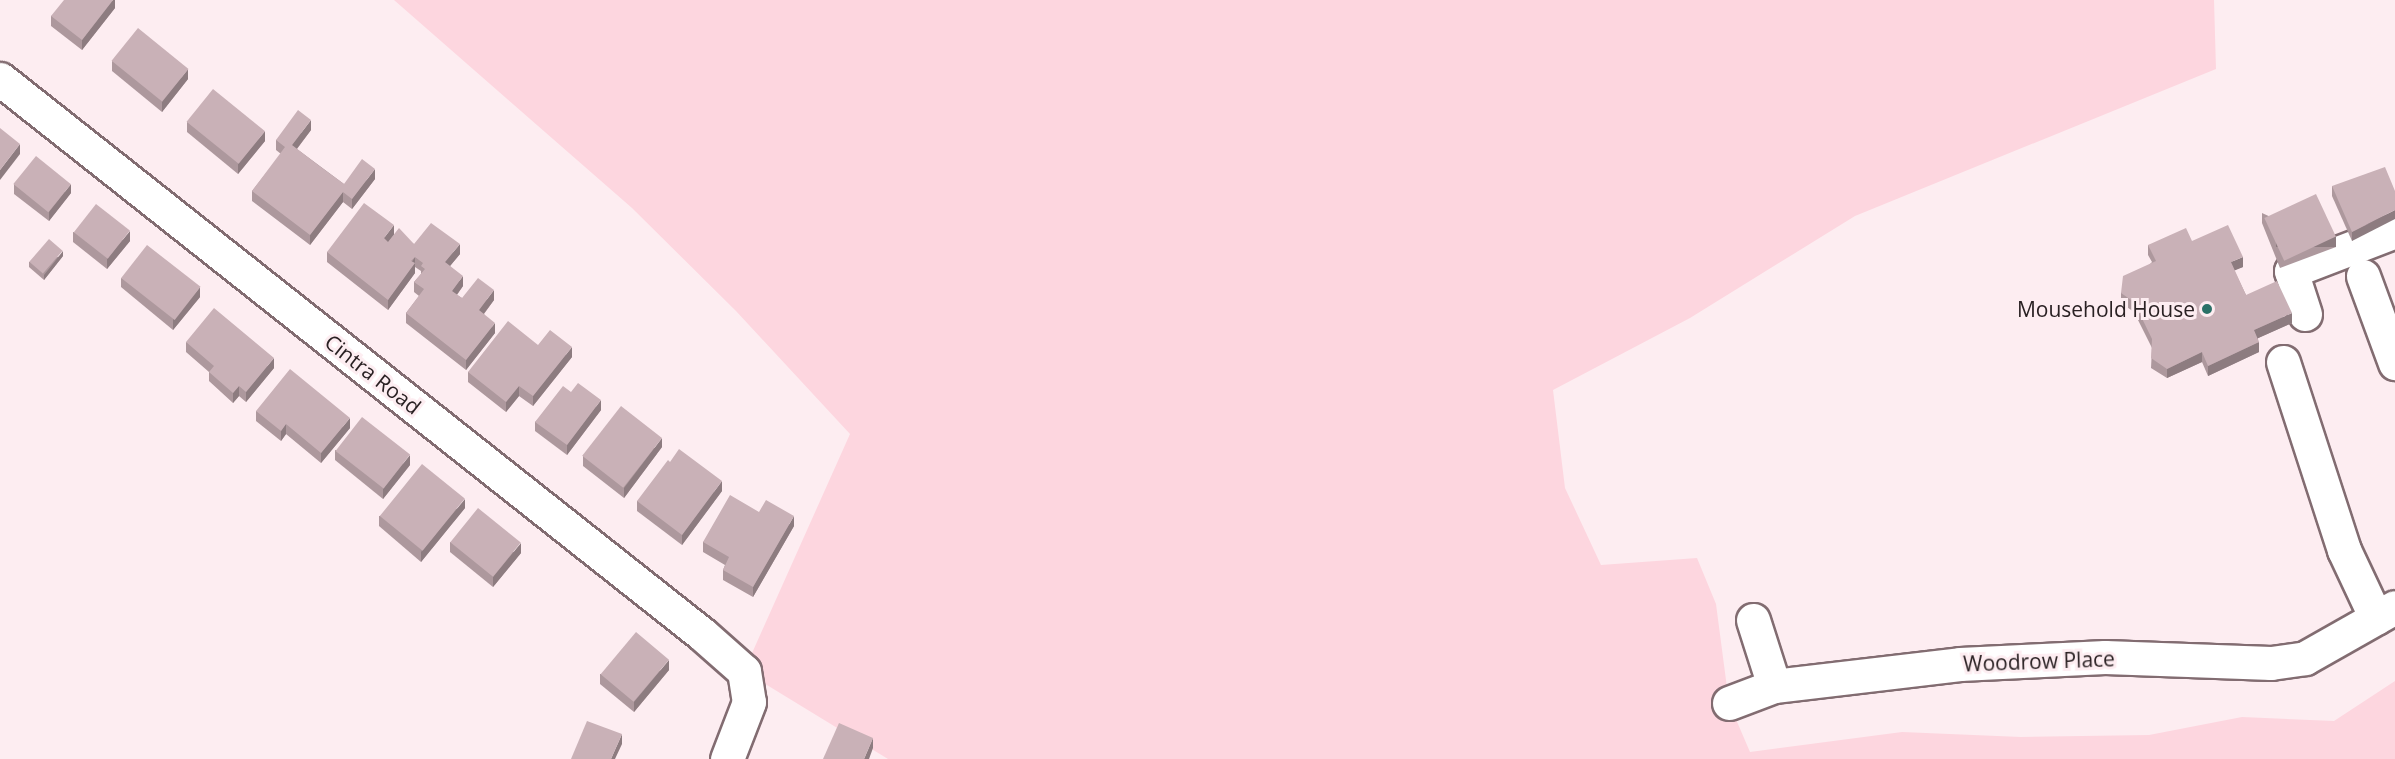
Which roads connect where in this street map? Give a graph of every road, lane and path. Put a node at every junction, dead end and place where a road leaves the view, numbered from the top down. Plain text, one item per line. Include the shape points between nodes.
1 (0, 79) edge
2 (2395, 231) edge
3 (2363, 276) dead end
4 (2305, 314) dead end
5 (2283, 363) dead end
6 (2395, 363) edge
7 (2385, 613) edge
8 (1752, 620) dead end
9 (1774, 686) junction
10 (1729, 703) dead end
11 (727, 759) edge

1 - 11 street, Cintra Road via 693,626 744,671 749,702
2 - 4 street via 2291,271
3 - 6 street
5 - 7 street via 2344,550
7 - 9 street, Woodrow Place via 2305,658 2271,663 2105,657 1960,663
8 - 9 street
9 - 10 street, Woodrow Place

